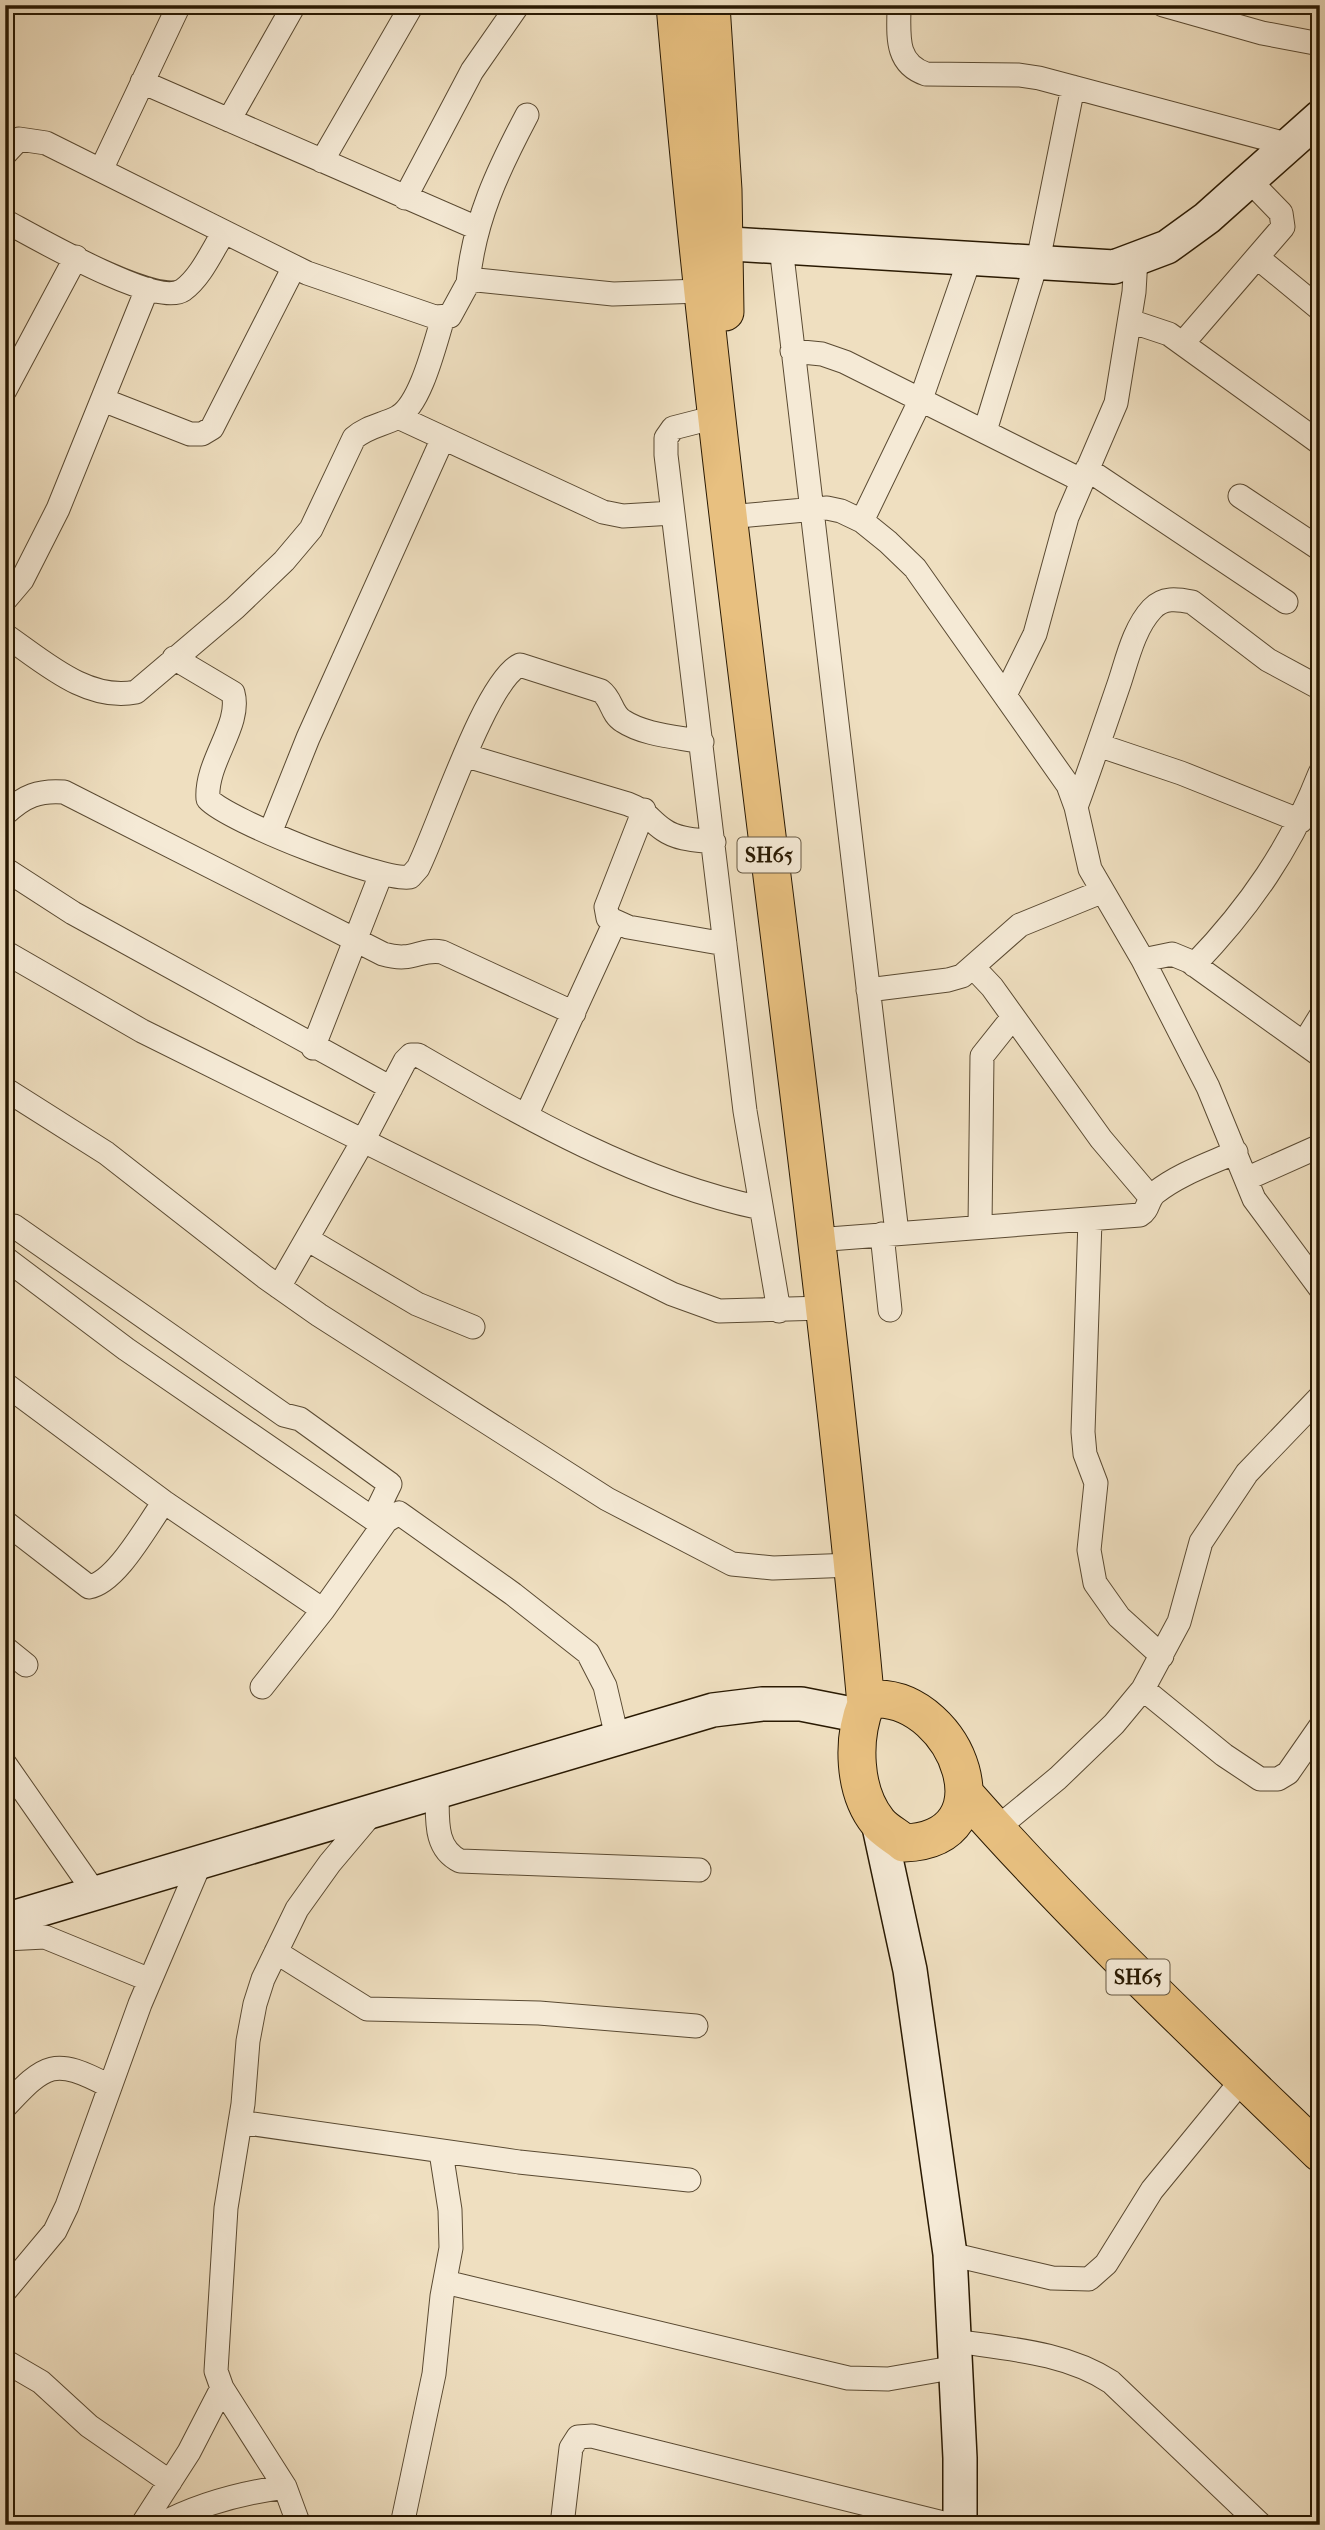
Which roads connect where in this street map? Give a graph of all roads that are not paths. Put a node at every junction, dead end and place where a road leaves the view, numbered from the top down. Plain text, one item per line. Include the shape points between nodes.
1 (179, 5) edge
2 (294, 5) edge
3 (412, 5) edge
4 (518, 5) edge
5 (675, 5) edge
6 (711, 5) edge
7 (899, 5) edge
8 (1163, 5) edge
9 (1197, 9) edge
10 (1320, 44) edge
11 (142, 82) junction
12 (1073, 87) junction
13 (527, 115) dead end
14 (1320, 117) edge
15 (229, 120) junction
16 (1290, 145) junction
17 (5, 154) edge
18 (322, 161) junction
19 (101, 170) junction
20 (1250, 180) junction
21 (405, 198) junction
22 (5, 221) edge
23 (477, 228) junction
24 (223, 232) junction
25 (709, 242) junction
26 (781, 247) junction
27 (75, 257) junction
28 (970, 258) junction
29 (1136, 258) junction
30 (1258, 258) junction
31 (1036, 262) junction
32 (294, 267) junction
33 (468, 283) junction
34 (147, 289) junction
35 (701, 291) junction
36 (1320, 309) edge
37 (443, 318) junction
38 (1130, 321) junction
39 (1182, 343) junction
40 (792, 351) junction
41 (5, 390) edge
42 (922, 399) junction
43 (103, 400) junction
44 (398, 417) junction
45 (716, 417) junction
46 (985, 431) junction
47 (443, 438) junction
48 (1320, 443) edge
49 (1084, 474) junction
50 (1240, 495) dead end
51 (811, 508) junction
52 (673, 513) junction
53 (736, 516) junction
54 (862, 522) junction
55 (1320, 549) edge
56 (5, 600) edge
57 (1286, 602) dead end
58 (5, 635) edge
59 (174, 658) junction
60 (1320, 688) edge
61 (1005, 695) junction
62 (702, 741) junction
63 (1098, 745) junction
64 (467, 756) junction
65 (1320, 773) edge
66 (1076, 807) junction
67 (644, 810) junction
68 (5, 814) edge
69 (1301, 821) junction
70 (270, 833) junction
71 (714, 842) junction
72 (5, 869) edge
73 (381, 874) junction
74 (1101, 892) junction
75 (614, 923) junction
76 (354, 940) junction
77 (725, 944) junction
78 (5, 952) edge
79 (1143, 960) junction
80 (1194, 965) junction
81 (974, 968) junction
82 (868, 990) junction
83 (573, 1013) junction
84 (1013, 1017) junction
85 (1320, 1017) edge
86 (313, 1048) junction
87 (1312, 1049) edge
88 (391, 1088) junction
89 (5, 1089) edge
90 (526, 1116) junction
91 (363, 1141) junction
92 (1320, 1146) edge
93 (1236, 1153) junction
94 (1246, 1179) junction
95 (1151, 1198) junction
96 (761, 1208) junction
97 (1090, 1220) junction
98 (14, 1226) dead end
99 (981, 1226) junction
100 (889, 1233) junction
101 (307, 1239) junction
102 (824, 1239) junction
103 (5, 1258) edge
104 (279, 1287) junction
105 (1320, 1288) edge
106 (824, 1308) junction
107 (890, 1310) dead end
108 (779, 1311) junction
109 (473, 1327) dead end
110 (5, 1384) edge
111 (1320, 1397) edge
112 (164, 1502) junction
113 (5, 1522) edge
114 (377, 1522) junction
115 (853, 1565) junction
116 (323, 1610) junction
117 (5, 1647) edge
118 (1162, 1656) junction
119 (26, 1665) dead end
120 (262, 1687) dead end
121 (1143, 1689) junction
122 (873, 1706) junction
123 (1320, 1727) edge
124 (617, 1737) junction
125 (5, 1764) edge
126 (437, 1791) junction
127 (964, 1793) junction
128 (375, 1809) junction
129 (878, 1822) junction
130 (996, 1829) junction
131 (201, 1861) junction
132 (699, 1870) dead end
133 (95, 1893) junction
134 (5, 1920) edge
135 (5, 1939) edge
136 (276, 1952) junction
137 (150, 1980) junction
138 (696, 2026) dead end
139 (1243, 2079) junction
140 (109, 2086) junction
141 (5, 2107) edge
142 (240, 2122) junction
143 (441, 2152) junction
144 (1320, 2153) edge
145 (689, 2180) dead end
146 (950, 2254) junction
147 (445, 2282) junction
148 (5, 2291) edge
149 (956, 2354) junction
150 (5, 2361) edge
151 (222, 2388) junction
152 (170, 2482) junction
153 (291, 2511) edge
154 (1253, 2522) edge
155 (142, 2525) edge
156 (160, 2525) edge
157 (402, 2525) edge
158 (562, 2525) edge
159 (951, 2525) edge
160 (960, 2525) edge

1 - 11 street
2 - 15 street
3 - 18 street
4 - 21 street via 472,71
5 - 25 main road, SH65
6 - 25 main road, SH65
7 - 12 street via 902,59 912,69 926,74 1019,75
8 - 9 street
9 - 10 street via 1262,33
11 - 15 street
11 - 19 street
12 - 16 street
12 - 31 street
13 - 23 street via 491,187
14 - 16 street
15 - 18 street
16 - 20 street
17 - 19 street via 19,139 33,138
18 - 21 street
19 - 24 street
20 - 29 street via 1167,247
20 - 30 street via 1284,220 1274,241
21 - 23 street
22 - 27 street
23 - 33 street
24 - 32 street
24 - 34 street via 194,280 182,291 171,295
25 - 26 street
25 - 35 main road, SH65
25 - 53 main road, SH65 via 726,345
26 - 28 street
26 - 40 street
27 - 34 street
27 - 41 street
28 - 31 street
28 - 42 street
29 - 31 street via 1114,267
29 - 38 street
30 - 36 street
30 - 39 street
31 - 46 street
32 - 37 street
32 - 43 street via 212,428 202,434 181,432
33 - 35 street via 487,279 613,294
33 - 37 street via 453,312
34 - 43 street
35 - 45 main road, SH65
37 - 44 street via 416,395
38 - 39 street
38 - 49 street via 1116,402
39 - 48 street
40 - 42 street via 845,362
40 - 51 street
42 - 46 street
42 - 54 street
43 - 56 street via 38,551
44 - 47 street
44 - 59 street via 367,427 354,438 311,529 235,608
45 - 52 street via 673,428 666,438
45 - 53 main road, SH65
46 - 49 street
47 - 52 street via 603,512 623,516
47 - 70 street
49 - 57 street
49 - 61 street via 1063,530 1035,634
50 - 55 street
51 - 53 street
51 - 54 street via 841,511
51 - 82 street
52 - 62 street
53 - 102 main road, SH65
54 - 61 street via 915,568
58 - 59 street via 71,680 123,695 135,692
59 - 70 street via 220,683 233,693 236,703 207,785 208,799 216,808
60 - 63 street via 1268,660 1192,602 1162,601 1139,632
61 - 66 street via 1047,752
62 - 64 street via 631,726 614,713 601,691 520,665 501,681
62 - 71 street
63 - 66 street
63 - 69 street
64 - 67 street
64 - 73 street via 418,868 401,879
65 - 69 street
66 - 74 street via 1090,869
67 - 71 street via 678,837
67 - 75 street via 606,906
68 - 76 street via 25,797 46,790 64,792
69 - 80 street via 1248,901
70 - 73 street
71 - 77 street
72 - 86 street via 73,913
73 - 76 street
74 - 79 street
74 - 81 street via 1020,925
75 - 77 street
75 - 83 street
76 - 83 street via 398,958 442,952
76 - 86 street
77 - 96 street
78 - 91 street via 142,1031
79 - 80 street via 1172,954
79 - 93 street
80 - 87 street
81 - 82 street via 948,980
81 - 84 street
82 - 100 street
83 - 90 street
84 - 95 street via 1101,1139
84 - 99 street via 982,1056
85 - 87 street
86 - 88 street
88 - 90 street via 405,1061 418,1055
88 - 91 street
89 - 104 street via 106,1153
90 - 96 street via 662,1181
91 - 101 street
91 - 108 street via 702,1307
92 - 94 street
93 - 94 street
93 - 95 street via 1191,1171
94 - 105 street via 1264,1217
95 - 97 street via 1140,1215
96 - 108 street
97 - 99 street
97 - 118 street via 1083,1432 1084,1454 1096,1483 1090,1566 1102,1598
98 - 114 street via 390,1484
99 - 100 street
100 - 102 street
100 - 107 street
101 - 104 street
101 - 109 street via 417,1304
102 - 106 main road, SH65
102 - 122 main road, SH65 via 882,1663
103 - 114 street via 126,1349
104 - 115 street via 607,1499 712,1557 750,1567
106 - 108 street
106 - 115 main road, SH65
110 - 112 street
111 - 118 street via 1247,1474 1201,1542 1179,1622
112 - 113 street via 119,1566 99,1585 89,1587
112 - 116 street
114 - 116 street
114 - 124 street via 393,1514 405,1516 588,1653 605,1686
115 - 122 main road, SH65
116 - 120 street
117 - 119 street
118 - 121 street
121 - 123 street via 1260,1779 1278,1779 1288,1773
121 - 130 street via 1067,1769
122 - 124 street via 762,1704 713,1710
122 - 127 main road, SH65 via 907,1704 933,1721 961,1769
122 - 129 main road, SH65 via 856,1750 863,1792
124 - 126 street
125 - 133 street
126 - 128 street
126 - 132 street via 439,1838 443,1848 460,1861
127 - 129 main road, SH65 via 954,1826 926,1842 904,1843
127 - 130 main road, SH65
128 - 131 street
128 - 136 street via 297,1909
129 - 146 street via 910,1970
130 - 139 main road, SH65
131 - 133 street
131 - 137 street
133 - 134 street
135 - 137 street via 44,1937
136 - 138 street via 367,2009 539,2013
136 - 142 street via 255,2004
137 - 140 street
139 - 144 main road, SH65
139 - 146 street via 1152,2190 1106,2263 1089,2279 1052,2278
140 - 141 street via 67,2066 52,2068 33,2078
140 - 148 street via 55,2231
142 - 143 street
142 - 151 street via 226,2208 215,2345
143 - 145 street
143 - 147 street via 452,2234
146 - 149 street
147 - 149 street via 848,2378 888,2379
147 - 157 street via 432,2386
149 - 154 street via 1032,2353 1093,2370 1111,2382
149 - 160 street
150 - 152 street via 41,2382 89,2426
151 - 152 street
151 - 153 street
152 - 155 street
153 - 156 street via 222,2499
158 - 159 street via 571,2448 578,2437 592,2436

